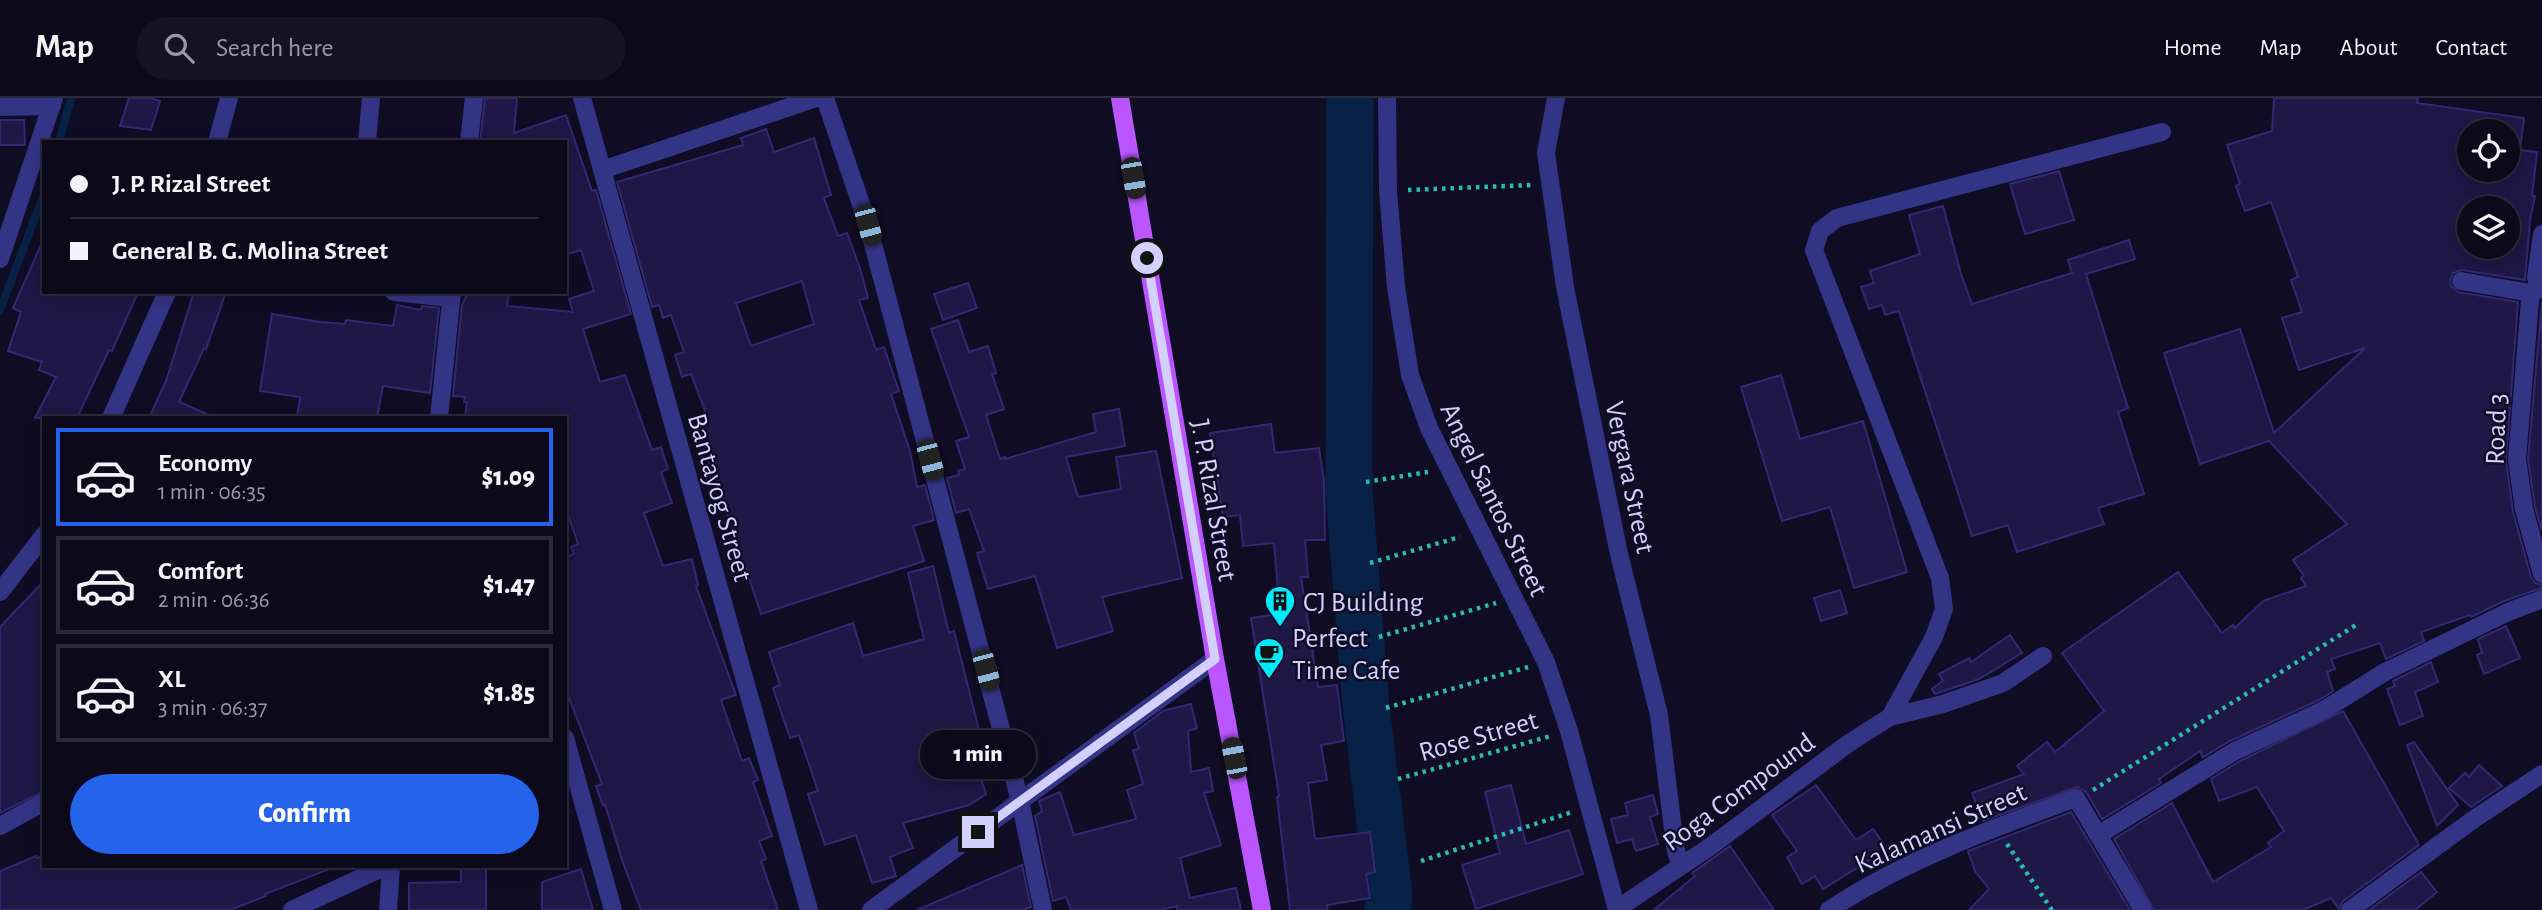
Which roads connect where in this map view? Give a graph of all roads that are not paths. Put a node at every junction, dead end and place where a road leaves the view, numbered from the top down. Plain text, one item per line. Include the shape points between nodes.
1 (229, 98) edge
2 (371, 98) edge
3 (474, 98) edge
4 (583, 98) edge
5 (816, 98) edge
6 (825, 98) edge
7 (1119, 98) edge
8 (1387, 98) edge
9 (1556, 98) edge
10 (53, 102) edge
11 (0, 107) edge
12 (2162, 132) dead end
13 (218, 140) edge
14 (367, 140) edge
15 (469, 140) edge
16 (602, 170) junction
17 (7, 218) edge
18 (2542, 234) edge
19 (0, 259) edge
20 (2461, 281) dead end
21 (2538, 290) edge
22 (166, 294) edge
23 (433, 294) edge
24 (452, 295) edge
25 (112, 416) edge
26 (439, 416) edge
27 (42, 538) edge
28 (2542, 574) edge
29 (0, 592) edge
30 (2542, 599) edge
31 (2043, 656) dead end
32 (1215, 659) junction
33 (1890, 717) junction
34 (567, 745) edge
35 (2542, 774) edge
36 (1020, 800) junction
37 (42, 803) edge
38 (0, 827) edge
39 (2098, 835) junction
40 (1680, 865) junction
41 (384, 868) edge
42 (388, 868) edge
43 (1617, 909) edge
44 (292, 910) edge
45 (388, 910) edge
46 (613, 910) edge
47 (809, 910) edge
48 (871, 910) edge
49 (1044, 910) edge
50 (1262, 910) edge
51 (1829, 910) edge
52 (2143, 910) edge
53 (2350, 910) edge

1 - 13 street
2 - 14 street
3 - 15 street
4 - 16 street, Bantayog Street
5 - 16 street
6 - 36 street via 868,225
7 - 32 main road, J. P. Rizal Street
8 - 43 street, Angel Santos Street via 1396,288 1410,374 1429,428 1546,662
9 - 40 street, Vergara Street via 1546,153 1565,287 1619,554 1659,715
10 - 11 street
10 - 17 street
12 - 33 street via 1837,218 1820,231 1814,250 1940,578 1944,609 1934,637
16 - 47 street, Bantayog Street
17 - 19 street
18 - 21 street, Road 3
20 - 21 street
21 - 28 street, Road 3 via 2517,459 2524,509
22 - 25 street
23 - 24 street
24 - 26 street
27 - 29 street
30 - 39 street via 2385,672 2324,710 2235,751
31 - 33 street via 2003,683
32 - 36 street
32 - 50 main road, J. P. Rizal Street
33 - 40 street, Roga Compound
34 - 46 street
35 - 53 street
36 - 48 street
36 - 49 street
37 - 38 street
39 - 51 street, Kalamansi Street via 2076,798 1921,858
39 - 52 street
40 - 43 street, Roga Compound
41 - 44 street
42 - 45 street

